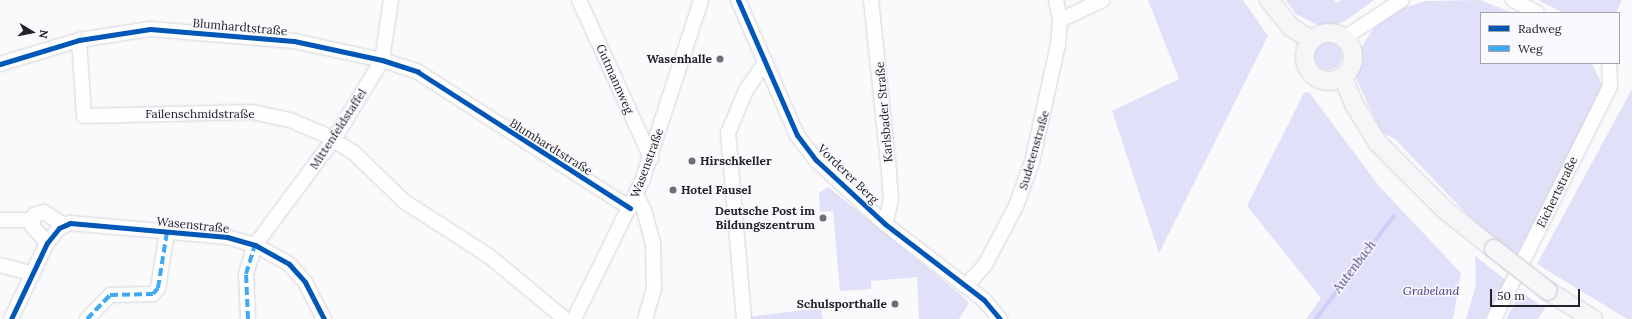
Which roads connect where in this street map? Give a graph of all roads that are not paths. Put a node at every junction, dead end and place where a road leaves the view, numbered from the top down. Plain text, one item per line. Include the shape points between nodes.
1 (391, 0) edge
2 (579, 0) edge
3 (701, 0) edge
4 (738, 0) edge
5 (872, 0) edge
6 (1056, 0) edge
7 (1103, 0) edge
8 (1269, 0) edge
9 (1402, 0) edge
10 (1513, 0) edge
11 (1534, 12) edge
12 (1060, 20) junction
13 (1344, 38) junction
14 (79, 40) junction
15 (1312, 40) junction
16 (382, 60) junction
17 (765, 63) junction
18 (0, 64) edge
19 (1609, 64) edge
20 (1343, 77) junction
21 (334, 139) junction
22 (651, 158) junction
23 (636, 195) junction
24 (630, 208) junction
25 (0, 220) edge
26 (32, 220) junction
27 (885, 224) junction
28 (64, 225) junction
29 (167, 232) junction
30 (50, 239) junction
31 (255, 244) junction
32 (0, 265) edge
33 (33, 274) junction
34 (966, 286) junction
35 (11, 319) edge
36 (87, 319) edge
37 (248, 319) edge
38 (324, 319) edge
39 (565, 319) edge
40 (574, 319) edge
41 (645, 319) edge
42 (744, 319) edge
43 (1000, 319) edge
44 (1494, 319) edge
45 (1594, 319) edge

1 - 16 street, Mittenfeldstaffel
2 - 22 street, Gutmannweg
3 - 22 street, Wasenstraße
4 - 17 street, Vorderer Berg
5 - 27 street, Karlsbader Straße via 890,172 891,199
6 - 12 street, Sudetenstraße
7 - 12 street
8 - 15 main road via 1292,28
9 - 13 street
10 - 11 street
12 - 34 street, Sudetenstraße via 1051,88 1032,162 1016,206 984,265
13 - 15 main road via 1324,33
13 - 20 main road via 1353,58
14 - 16 street, Blumhardtstraße via 150,29 294,42
14 - 18 street, Blumhardtstraße
14 - 21 street, Failenschmidstraße via 84,116 252,112 290,120
15 - 20 main road via 1305,60 1311,72 1322,80
16 - 21 street, Mittenfeldstaffel
16 - 24 street, Blumhardtstraße via 418,72
17 - 27 street, Vorderer Berg via 797,135 811,154
17 - 42 street via 746,90 728,133
19 - 44 street, Eichertstraße via 1610,86
20 - 45 main road, bridge via 1354,104 1378,143 1445,210 1548,291
21 - 31 street, Mittenfeldstaffel
21 - 39 street, Failenschmidstraße via 353,152 405,202 489,256
22 - 23 street, Wasenstraße
23 - 24 street, Wasenstraße
23 - 41 street via 645,213 653,243 654,288
24 - 40 street, Wasenstraße
25 - 26 street
26 - 28 street, Wasenstraße via 34,215 44,212
26 - 30 street via 35,231
27 - 34 street, Vorderer Berg
28 - 29 street, Wasenstraße
28 - 30 street
29 - 31 street, Wasenstraße via 227,237
29 - 36 street, Wasenstraße via 158,288 153,294 110,295
30 - 33 street
31 - 37 street via 246,274
31 - 38 street, Wasenstraße via 289,264 305,282
32 - 33 street
33 - 35 street
34 - 43 street, Vorderer Berg

